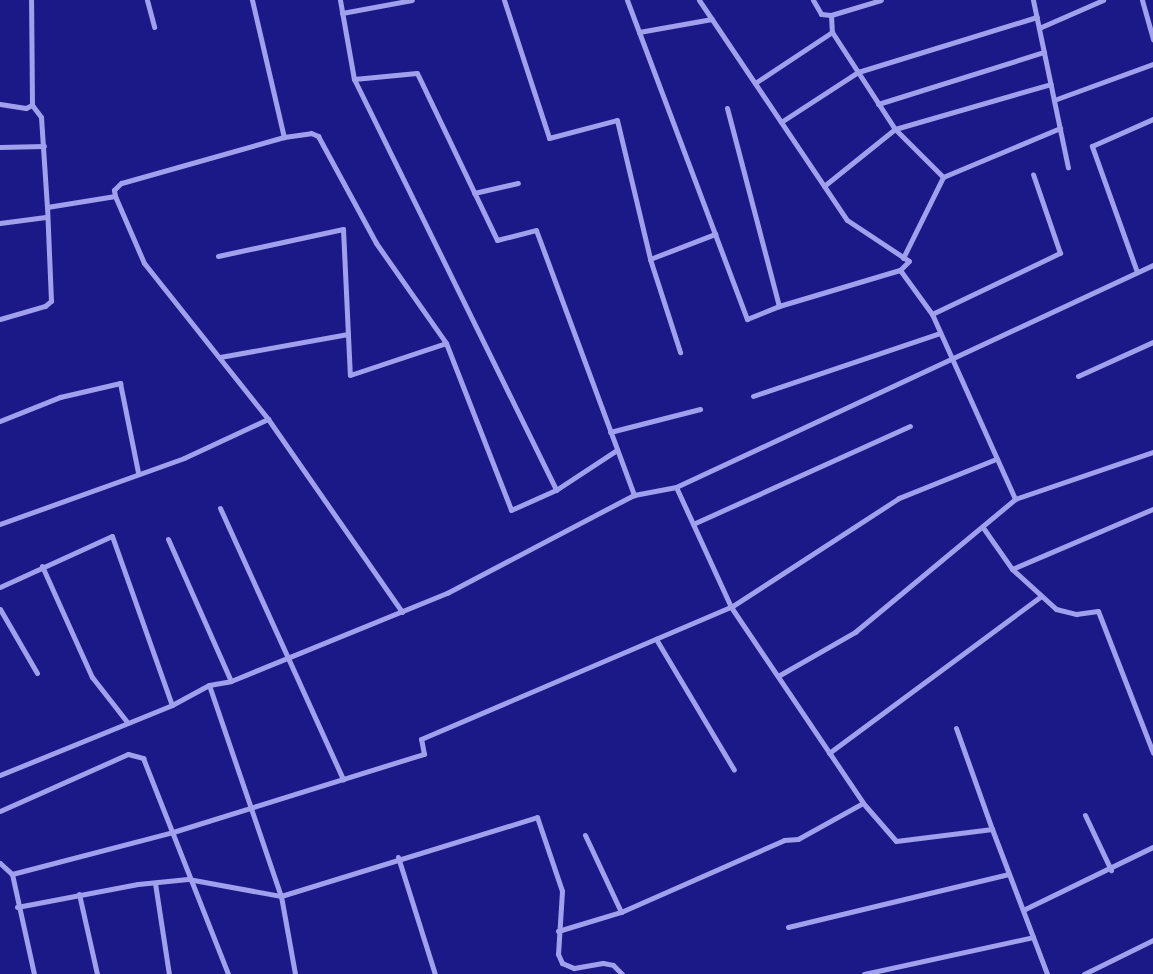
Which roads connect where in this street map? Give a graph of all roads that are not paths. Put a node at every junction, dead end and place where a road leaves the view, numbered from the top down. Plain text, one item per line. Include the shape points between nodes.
1 (31, 0) edge
2 (147, 0) edge
3 (252, 0) edge
4 (340, 0) edge
5 (412, 0) edge
6 (504, 0) edge
7 (627, 0) edge
8 (699, 0) edge
9 (813, 0) edge
10 (881, 0) edge
11 (1033, 0) edge
12 (1102, 0) edge
13 (1142, 0) edge
14 (342, 13) junction
15 (831, 15) junction
16 (1037, 17) junction
17 (712, 19) junction
18 (154, 26) dead end
19 (1039, 28) junction
20 (638, 32) junction
21 (832, 32) junction
22 (1153, 39) edge
23 (1044, 52) junction
24 (1153, 64) edge
25 (858, 72) junction
26 (354, 79) junction
27 (755, 83) junction
28 (1051, 84) junction
29 (1054, 100) junction
30 (0, 104) edge
31 (878, 104) junction
32 (32, 105) junction
33 (727, 108) dead end
34 (1153, 119) edge
35 (781, 122) junction
36 (1060, 128) junction
37 (895, 129) junction
38 (284, 137) junction
39 (44, 146) junction
40 (0, 147) edge
41 (1068, 167) dead end
42 (1033, 174) dead end
43 (943, 177) junction
44 (518, 182) dead end
45 (824, 186) junction
46 (474, 193) junction
47 (115, 196) junction
48 (48, 207) junction
49 (46, 217) junction
50 (0, 223) edge
51 (715, 234) junction
52 (218, 256) dead end
53 (903, 258) junction
54 (650, 259) junction
55 (1153, 264) edge
56 (900, 270) junction
57 (1137, 272) junction
58 (779, 306) junction
59 (932, 314) junction
60 (0, 319) edge
61 (940, 333) junction
62 (348, 334) junction
63 (1153, 342) edge
64 (446, 343) junction
65 (680, 352) dead end
66 (220, 357) junction
67 (952, 358) junction
68 (1078, 376) dead end
69 (753, 396) dead end
70 (700, 409) dead end
71 (268, 419) junction
72 (0, 421) edge
73 (910, 426) dead end
74 (610, 432) junction
75 (618, 450) junction
76 (1153, 452) edge
77 (996, 459) junction
78 (138, 472) junction
79 (676, 487) junction
80 (556, 490) junction
81 (634, 495) junction
82 (1015, 499) junction
83 (220, 508) dead end
84 (1153, 509) edge
85 (0, 524) edge
86 (693, 524) junction
87 (984, 528) junction
88 (168, 539) dead end
89 (42, 566) junction
90 (1012, 569) junction
91 (0, 587) edge
92 (1040, 597) junction
93 (731, 606) junction
94 (0, 609) edge
95 (402, 612) junction
96 (656, 638) junction
97 (289, 657) junction
98 (37, 673) dead end
99 (778, 676) junction
100 (231, 681) junction
101 (209, 685) junction
102 (172, 705) junction
103 (128, 723) junction
104 (956, 728) dead end
105 (829, 753) junction
106 (1153, 753) edge
107 (734, 770) dead end
108 (0, 775) edge
109 (343, 780) junction
110 (862, 802) junction
111 (248, 806) junction
112 (0, 811) edge
113 (1085, 814) dead end
114 (992, 828) junction
115 (173, 832) junction
116 (584, 835) dead end
117 (1153, 846) edge
118 (398, 857) junction
119 (0, 863) edge
120 (1111, 870) junction
121 (12, 874) junction
122 (1009, 874) junction
123 (188, 879) junction
124 (155, 883) junction
125 (79, 894) junction
126 (281, 896) junction
127 (17, 907) junction
128 (1022, 910) junction
129 (620, 912) junction
130 (788, 927) dead end
131 (558, 931) junction
132 (1033, 937) junction
133 (1153, 940) edge
134 (34, 974) edge
135 (97, 974) edge
136 (169, 974) edge
137 (228, 974) edge
138 (295, 974) edge
139 (435, 974) edge
140 (622, 974) edge
141 (864, 974) edge
142 (1047, 974) edge
143 (1084, 974) edge

1 - 32 street
2 - 18 street
3 - 38 street
4 - 14 street
5 - 14 street
6 - 54 street via 549,138 617,120
7 - 20 street
8 - 17 street
9 - 15 street via 821,14
10 - 15 street
11 - 16 street
12 - 19 street
13 - 22 street
14 - 26 street
15 - 21 street
16 - 19 street
16 - 25 street
17 - 20 street
17 - 27 street
19 - 23 street
20 - 51 street
21 - 25 street
21 - 27 street
23 - 28 street
23 - 31 street
24 - 29 street
25 - 31 street
25 - 35 street
26 - 46 street via 417,73
26 - 80 street
27 - 35 street
28 - 29 street
28 - 37 street
29 - 36 street
30 - 32 street via 26,108
31 - 37 street
32 - 39 street via 41,117
33 - 58 street
34 - 57 street via 1092,146
35 - 45 street
36 - 41 street
36 - 43 street
37 - 43 street
37 - 45 street
38 - 47 street via 121,183 114,190
38 - 64 street via 311,133 318,136 376,243
39 - 40 street
39 - 48 street
42 - 59 street via 1060,253
43 - 53 street
44 - 46 street
45 - 53 street via 847,220
46 - 74 street via 497,240 536,230
47 - 48 street
47 - 66 street via 144,263
48 - 49 street
49 - 50 street
49 - 60 street via 51,301 45,306
51 - 54 street
51 - 58 street via 747,319
52 - 62 street via 343,229
53 - 56 street via 909,262
54 - 65 street
55 - 57 street
56 - 58 street
56 - 59 street
57 - 67 street
59 - 61 street
61 - 67 street
61 - 69 street
62 - 64 street via 350,375
62 - 66 street
63 - 68 street
64 - 80 street via 511,510
66 - 71 street
67 - 77 street
67 - 79 street
70 - 74 street
71 - 78 street via 184,458
71 - 95 street
72 - 78 street via 60,397 120,383
73 - 86 street
74 - 75 street
75 - 80 street
75 - 81 street
76 - 82 street
77 - 82 street
77 - 93 street via 899,498
78 - 85 street
79 - 81 street
79 - 86 street
81 - 95 street via 447,594
82 - 87 street
83 - 97 street
84 - 90 street
86 - 93 street
87 - 90 street
87 - 99 street via 939,560 855,632
88 - 100 street
89 - 91 street
89 - 102 street via 112,536
89 - 103 street via 92,677
90 - 92 street
92 - 105 street
92 - 106 street via 1056,609 1076,614 1098,611
93 - 96 street
93 - 99 street
94 - 98 street
95 - 97 street
96 - 107 street
96 - 109 street via 421,739 424,754
97 - 100 street
97 - 109 street
99 - 105 street
100 - 101 street
101 - 102 street
101 - 111 street
102 - 103 street
103 - 108 street
104 - 114 street
105 - 110 street
109 - 111 street
110 - 114 street via 896,841
110 - 129 street via 798,839 784,840
111 - 115 street
111 - 126 street
112 - 115 street via 136,754 148,766
113 - 120 street
114 - 122 street
115 - 121 street
115 - 123 street
116 - 129 street
117 - 120 street
118 - 126 street
118 - 131 street via 537,817 562,891
118 - 139 street
119 - 121 street
120 - 128 street
121 - 127 street
122 - 128 street
122 - 130 street
123 - 124 street
123 - 126 street
123 - 137 street
124 - 125 street
124 - 136 street
125 - 127 street
125 - 135 street
126 - 138 street
127 - 134 street
128 - 132 street
129 - 131 street
131 - 140 street via 558,954 562,963 574,968 603,963 613,965
132 - 141 street
132 - 142 street
133 - 143 street

